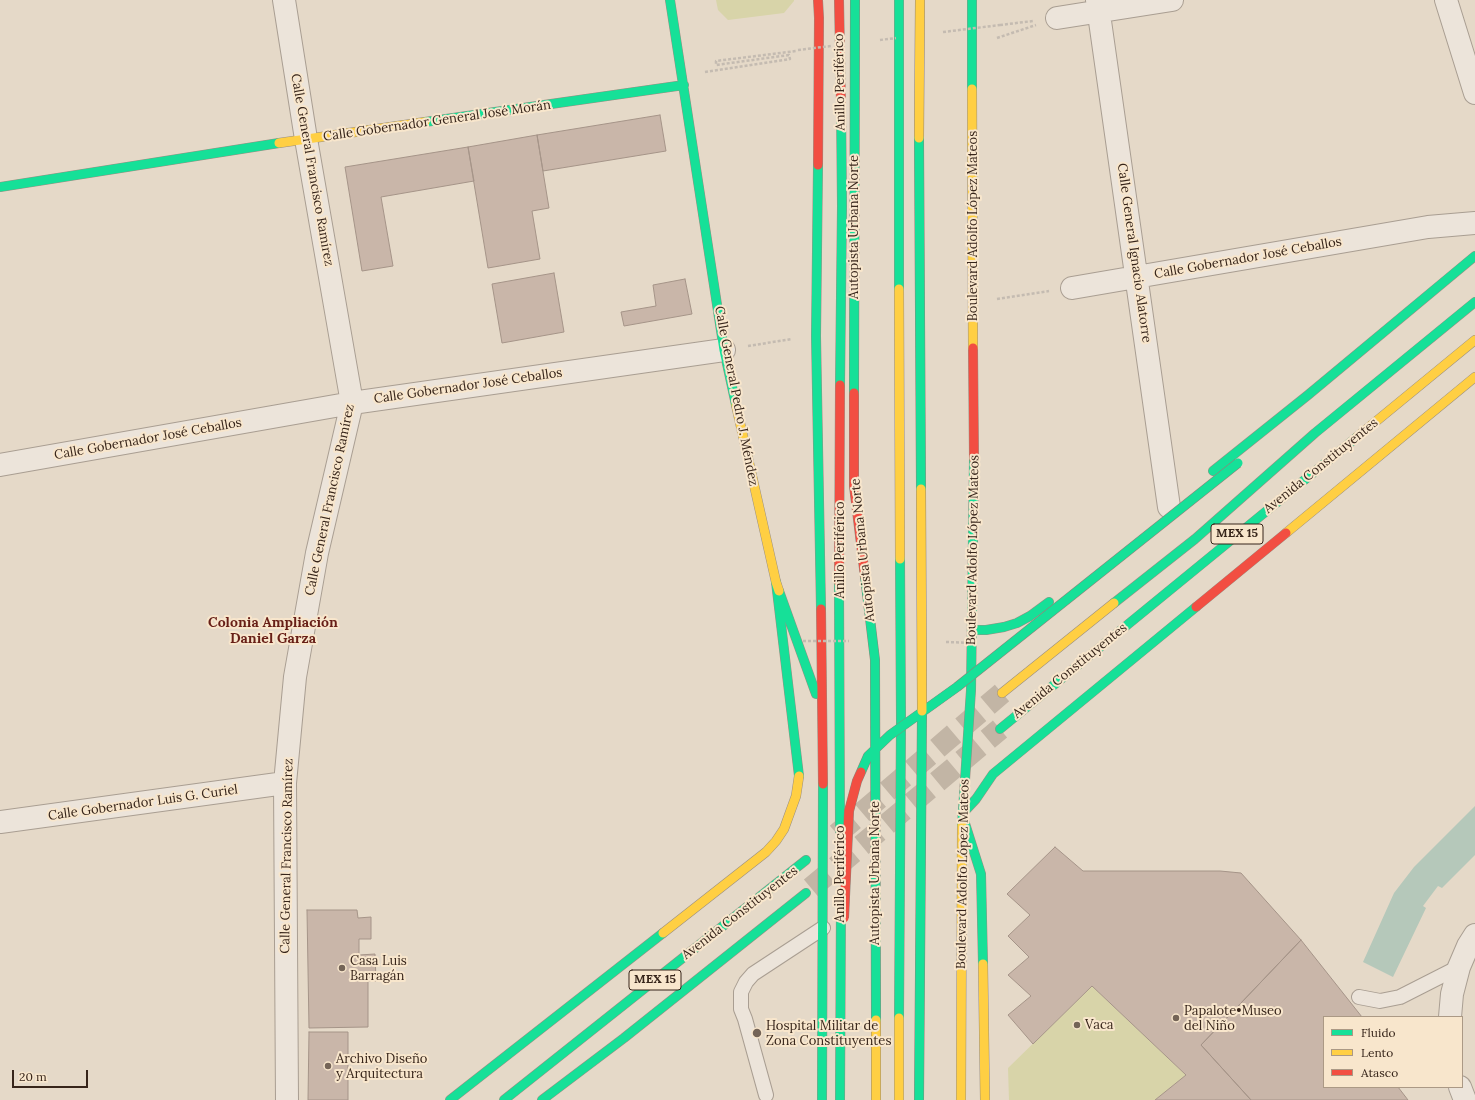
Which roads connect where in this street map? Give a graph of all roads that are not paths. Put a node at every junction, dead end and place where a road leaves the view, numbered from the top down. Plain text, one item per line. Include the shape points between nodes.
1 (284, 0) edge
2 (670, 0) edge
3 (818, 0) edge
4 (839, 0) edge
5 (854, 0) edge
6 (899, 0) edge
7 (920, 0) edge
8 (972, 0) edge
9 (1172, 0) edge
10 (1446, 0) edge
11 (1098, 6) edge
12 (1057, 18) road end
13 (684, 85) junction
14 (1475, 93) edge
15 (306, 139) junction
16 (0, 187) edge
17 (1475, 223) edge
18 (1475, 256) edge
19 (1137, 277) junction
20 (1072, 288) road end
21 (1475, 302) edge
22 (1475, 340) edge
23 (724, 350) junction
24 (1475, 377) edge
25 (1342, 379) dead end
26 (352, 403) junction
27 (1257, 448) dead end
28 (1244, 458) dead end
29 (0, 465) edge
30 (1170, 507) junction
31 (776, 582) junction
32 (972, 630) junction
33 (1002, 693) tunnel mouth
34 (823, 712) junction
35 (1000, 729) tunnel mouth
36 (286, 783) junction
37 (962, 814) junction
38 (0, 822) edge
39 (806, 860) dead end
40 (806, 893) tunnel mouth
41 (822, 928) junction
42 (1475, 935) edge
43 (1459, 967) junction
44 (1359, 997) dead end
45 (1450, 1016) edge
46 (624, 1038) junction
47 (579, 1084) dead end
48 (1460, 1088) edge
49 (766, 1095) dead end
50 (287, 1100) edge
51 (450, 1100) edge
52 (504, 1100) edge
53 (542, 1100) edge
54 (822, 1100) edge
55 (840, 1100) edge
56 (844, 1100) edge
57 (876, 1100) edge
58 (899, 1100) edge
59 (919, 1100) edge
60 (961, 1100) edge
61 (985, 1100) edge
62 (1465, 1100) edge

1 - 15 street, Calle General Francisco Ramírez
2 - 13 main road, Calle General Pedro J. Méndez
3 - 34 main road via 816,336
4 - 55 main road, Anillo Periférico via 842,206 839,477
5 - 57 main road, Autopista Urbana Norte, bridge via 854,486 875,660
6 - 58 main road
7 - 59 main road, bridge via 922,652
8 - 32 main road, Boulevard Adolfo López Mateos
9 - 11 street
10 - 14 street
11 - 12 street
11 - 19 street, Calle General Ignacio Alatorre
13 - 15 main road, Calle Gobernador General José Morán
13 - 23 main road, Calle General Pedro J. Méndez
15 - 16 main road, Calle Gobernador General José Morán
15 - 26 street, Calle General Francisco Ramírez
17 - 19 street, Calle Gobernador José Ceballos via 1428,227
18 - 30 main road
19 - 20 street, Calle Gobernador José Ceballos
19 - 30 street, Calle General Ignacio Alatorre
21 - 33 main road, Avenida Constituyentes / MEX 15 via 1315,433 1195,539
22 - 35 main road, Avenida Constituyentes / MEX 15
23 - 26 street, Calle Gobernador José Ceballos
23 - 31 main road, Calle General Pedro J. Méndez
24 - 37 main road via 993,774
25 - 27 main road
26 - 29 street, Calle Gobernador José Ceballos
26 - 36 street, Calle General Francisco Ramírez via 317,553 295,677
28 - 56 main road, bridge via 957,687 890,735 868,756 857,780 849,811 844,918
30 - 32 main road via 1030,616 1004,627
31 - 34 main road, Calle General Pedro J. Méndez
31 - 51 main road via 800,773 796,796 784,829 766,852
32 - 37 main road, Boulevard Adolfo López Mateos via 971,690
34 - 41 main road
36 - 38 street, Calle Gobernador Luis G. Curiel
36 - 50 street, Calle General Francisco Ramírez
37 - 60 main road, Boulevard Adolfo López Mateos
37 - 61 main road via 981,874
39 - 52 main road, Avenida Constituyentes / MEX 15
40 - 46 main road, Avenida Constituyentes / MEX 15
41 - 49 lane via 753,974 741,992 741,1009
41 - 54 main road
42 - 43 street
43 - 44 lane via 1400,997 1380,1001
43 - 45 street via 1452,994
46 - 47 main road
46 - 53 main road, Avenida Constituyentes / MEX 15
48 - 62 street

